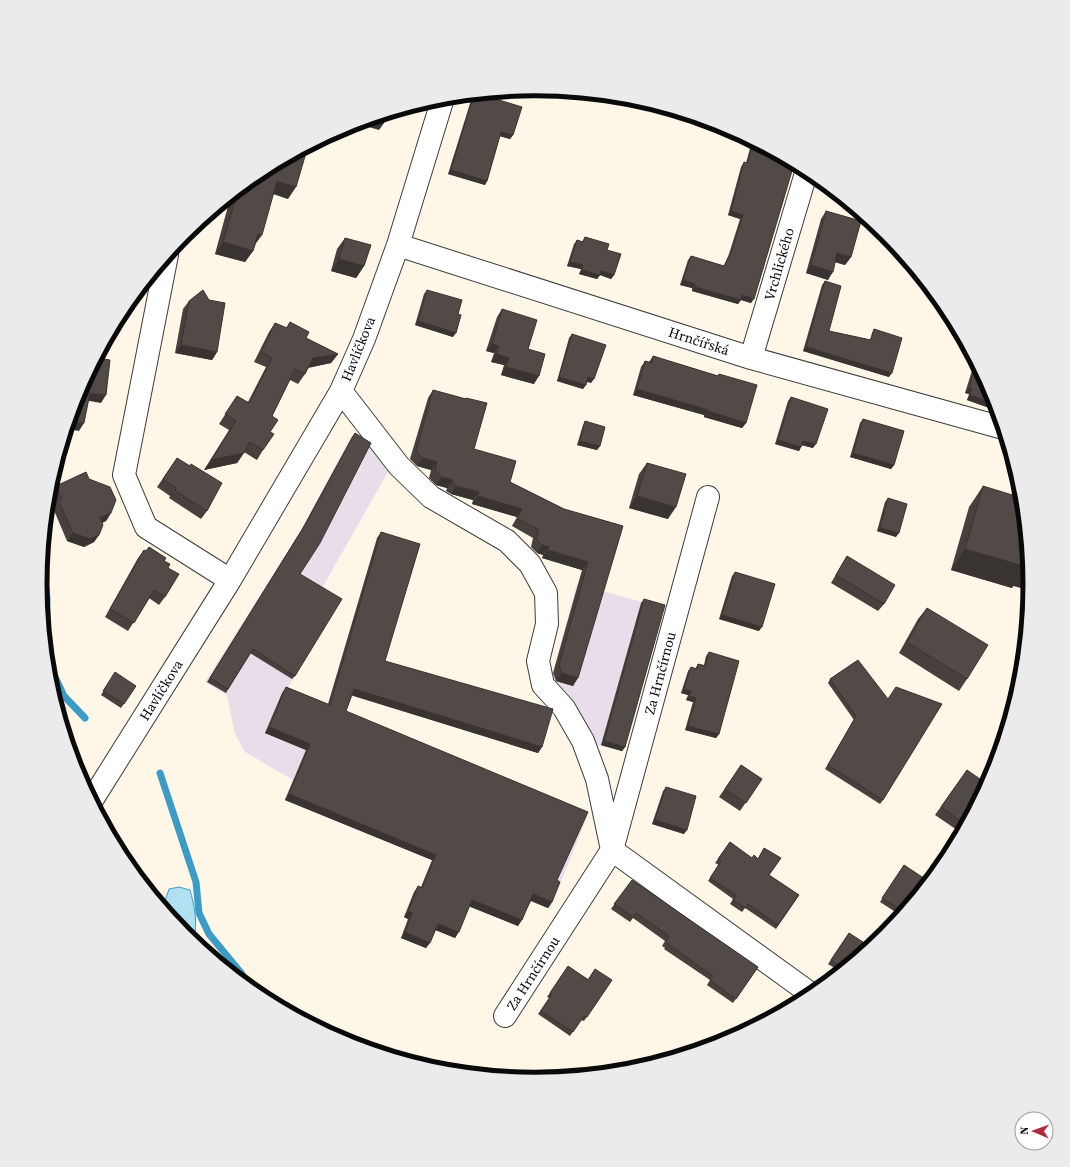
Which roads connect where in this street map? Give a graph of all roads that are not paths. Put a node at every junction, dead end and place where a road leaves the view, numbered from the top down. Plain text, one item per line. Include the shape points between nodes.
1 (441, 105) edge
2 (804, 177) edge
3 (398, 245) junction
4 (165, 266) edge
5 (751, 358) junction
6 (341, 391) junction
7 (997, 426) edge
8 (708, 497) dead end
9 (230, 580) junction
10 (95, 795) edge
11 (612, 850) junction
12 (805, 990) edge
13 (505, 1016) dead end

1 - 3 street, Havlíčkova
2 - 5 street, Vrchlického
3 - 5 street, Hrnčířská
3 - 6 street, Havlíčkova via 364,339
4 - 9 street via 124,475 146,527
5 - 7 street, Hrnčířská
6 - 9 street, Havlíčkova
6 - 11 street via 399,466 431,497 507,541 530,564 546,594 547,624 538,661 543,685 564,708 583,741 597,779
8 - 11 street, Za Hrnčírnou
9 - 10 street, Havlíčkova
11 - 12 street
11 - 13 street, Za Hrnčírnou

